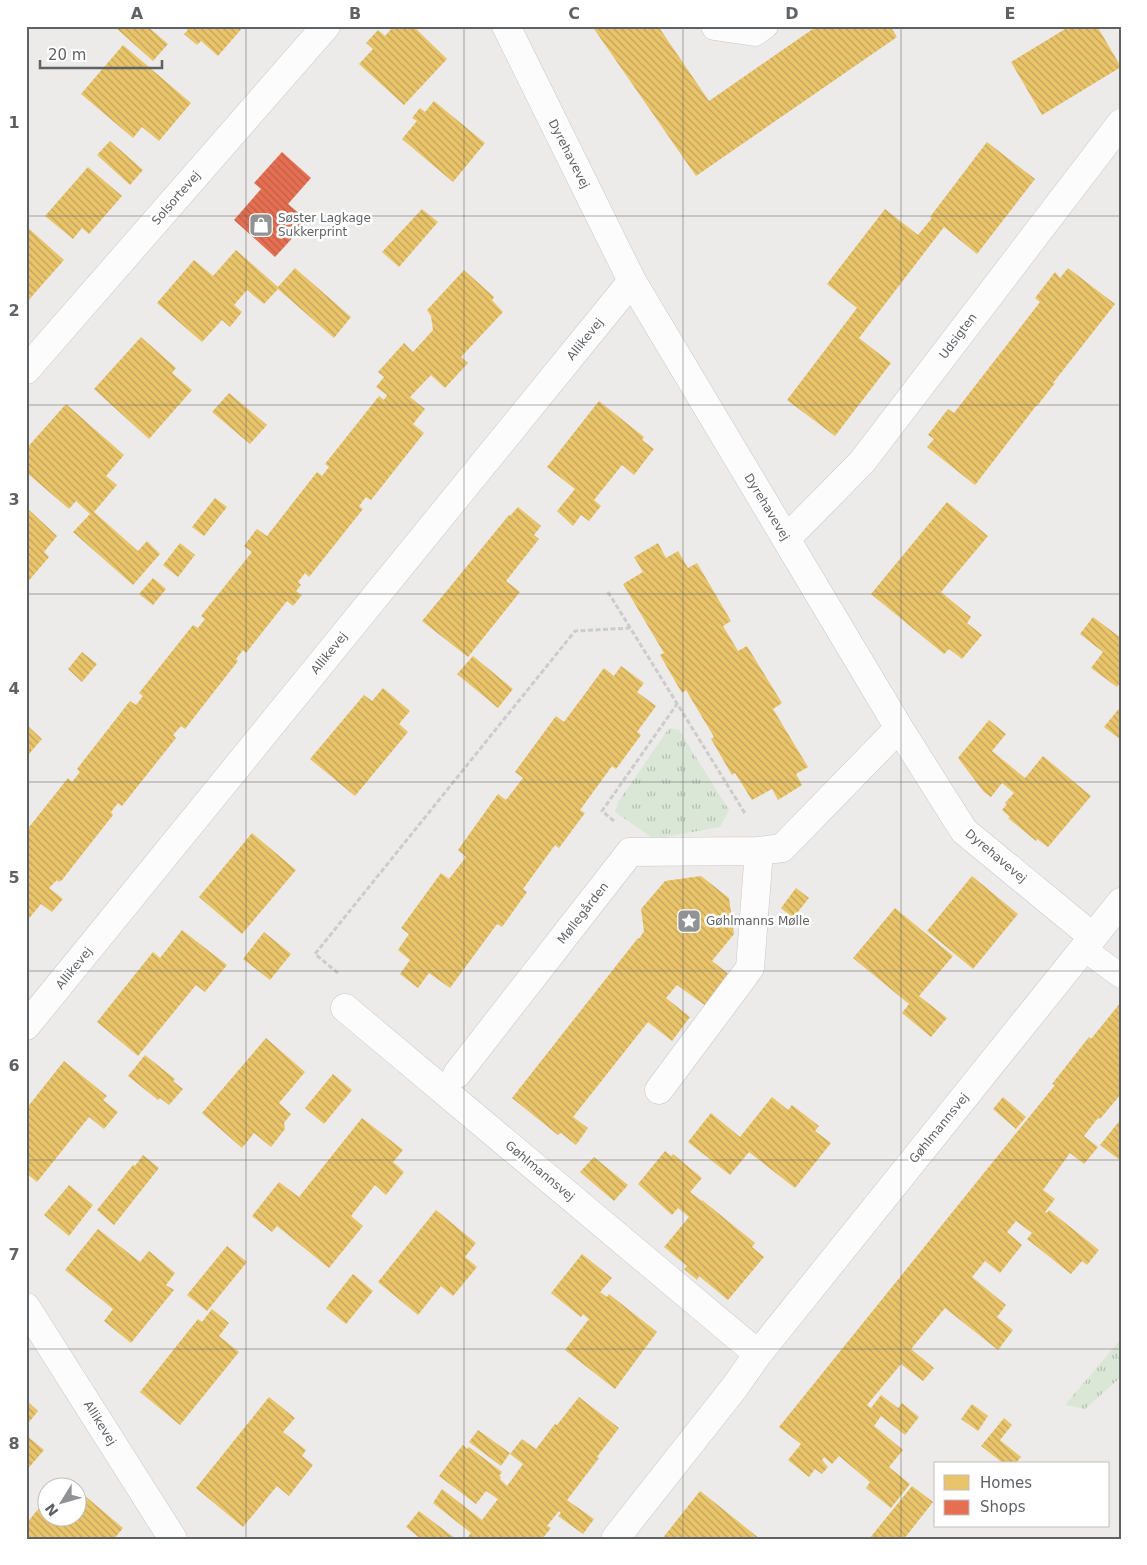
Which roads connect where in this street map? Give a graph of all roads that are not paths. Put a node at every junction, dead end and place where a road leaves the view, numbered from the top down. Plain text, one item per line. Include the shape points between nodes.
1 (326, 26) edge
2 (506, 26) edge
3 (713, 26) edge
4 (766, 26) edge
5 (1121, 124) edge
6 (632, 281) junction
7 (26, 370) edge
8 (786, 539) junction
9 (899, 728) junction
10 (759, 851) junction
11 (1121, 902) edge
12 (1089, 943) junction
13 (1121, 976) edge
14 (345, 1008) road end
15 (26, 1026) edge
16 (456, 1074) dead end
17 (659, 1090) dead end
18 (26, 1308) edge
19 (758, 1354) junction
20 (173, 1539) edge
21 (615, 1539) edge

1 - 7 street, Solsortevej
2 - 6 street, Dyrehavevej
3 - 4 lane via 755,34
5 - 8 street, Udsigten via 862,462
6 - 8 street, Dyrehavevej
6 - 15 street, Allikevej
8 - 9 street, Dyrehavevej
9 - 10 street via 782,848
9 - 12 street, Dyrehavevej via 964,831
10 - 16 street, Møllegården via 630,852
10 - 17 street via 750,968
11 - 12 street, Gøhlmannsvej
12 - 13 lane
12 - 19 street, Gøhlmannsvej
14 - 19 street, Gøhlmannsvej
18 - 20 street, Allikevej
19 - 21 street, Gøhlmannsvej

